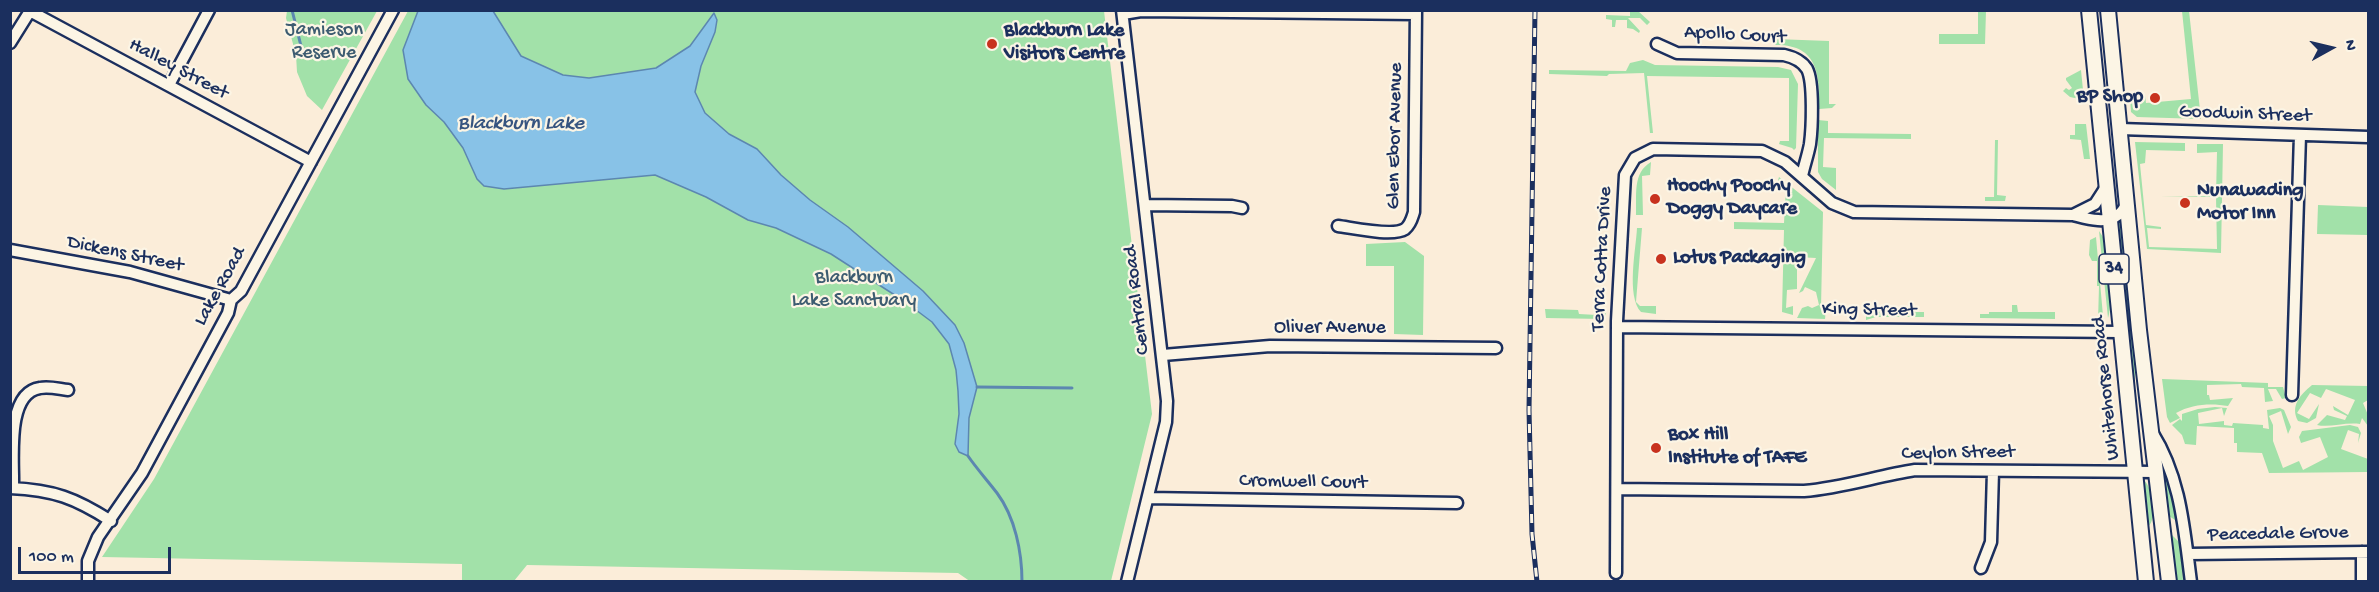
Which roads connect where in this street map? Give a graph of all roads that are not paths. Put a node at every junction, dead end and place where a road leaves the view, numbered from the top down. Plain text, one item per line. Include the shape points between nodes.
1 (209, 10) edge
2 (393, 10) edge
3 (2089, 10) edge
4 (2108, 10) edge
5 (29, 11) edge
6 (1123, 12) edge
7 (1416, 12) edge
8 (10, 43) edge
9 (1657, 44) dead end
10 (169, 85) junction
11 (2120, 129) junction
12 (2300, 135) junction
13 (2368, 137) edge
14 (311, 162) junction
15 (1802, 176) junction
16 (2106, 187) junction
17 (2127, 203) junction
18 (1145, 205) junction
19 (1242, 208) dead end
20 (2073, 215) junction
21 (2110, 219) junction
22 (1338, 226) dead end
23 (10, 250) edge
24 (231, 300) junction
25 (1617, 327) junction
26 (2120, 332) junction
27 (1496, 348) dead end
28 (1163, 355) junction
29 (68, 390) dead end
30 (2292, 395) dead end
31 (2152, 432) junction
32 (1993, 471) junction
33 (2157, 472) junction
34 (2135, 473) junction
35 (12, 488) edge
36 (1617, 489) junction
37 (1148, 498) junction
38 (1457, 504) dead end
39 (111, 521) junction
40 (2162, 522) junction
41 (2142, 539) junction
42 (2365, 552) edge
43 (2188, 554) junction
44 (1981, 568) dead end
45 (1616, 573) dead end
46 (88, 582) edge
47 (1127, 582) edge
48 (2146, 582) edge
49 (2169, 582) edge
50 (2191, 582) edge
51 (2362, 582) edge

1 - 10 street
2 - 14 street, Lake Road
3 - 16 main road, Whitehorse Road / 34
4 - 11 main road, Whitehorse Road / 34
5 - 8 street
5 - 10 street, Halley Street
6 - 7 street
6 - 18 street, Central Road
7 - 22 street, Glen Ebor Avenue via 1412,220 1402,230 1393,232
9 - 15 street, Apollo Court via 1677,52 1784,55 1801,63 1810,80 1810,144
10 - 14 street, Halley Street
11 - 12 street, Goodwin Street
11 - 17 main road, Whitehorse Road / 34
12 - 13 street, Goodwin Street
12 - 30 street
14 - 24 street, Lake Road via 241,291
15 - 20 street, Terra Cotta Drive via 1832,203 1854,212
15 - 25 street, Terra Cotta Drive via 1774,156 1748,150 1653,149 1635,158 1625,175
16 - 20 street via 2095,204
16 - 21 main road, Whitehorse Road / 34
17 - 21 street via 2118,216
17 - 31 main road, Whitehorse Road / 34
18 - 19 street
18 - 28 street, Central Road
20 - 21 street, Terra Cotta Drive
21 - 26 main road, Whitehorse Road / 34
23 - 24 street, Dickens Street via 129,272
24 - 39 street, Lake Road via 225,320 142,473
25 - 26 street, King Street
25 - 36 street, Terra Cotta Drive
26 - 34 main road, Whitehorse Road / 34
27 - 28 street, Oliver Avenue via 1270,346
28 - 37 street, Central Road via 1166,422
29 - 35 street via 39,388 28,392 18,407
31 - 33 main road, Whitehorse Road / 34
31 - 43 street, Whitehorse Road via 2173,474
32 - 34 street, Ceylon Street
32 - 36 street, Ceylon Street via 1915,470 1826,490
32 - 44 street via 1991,542
33 - 34 street, Ceylon Street
33 - 40 main road, Whitehorse Road / 34
34 - 41 main road, Whitehorse Road / 34
35 - 39 street via 56,493
36 - 45 street, Terra Cotta Drive
37 - 38 street, Cromwell Court
37 - 47 street, Central Road
39 - 46 street, Lake Road via 98,537 88,561
40 - 41 main road
40 - 49 main road, Whitehorse Road / 34
41 - 48 main road, Whitehorse Road / 34
42 - 43 street, Peacedale Grove
42 - 51 street
43 - 50 street, Whitehorse Road

